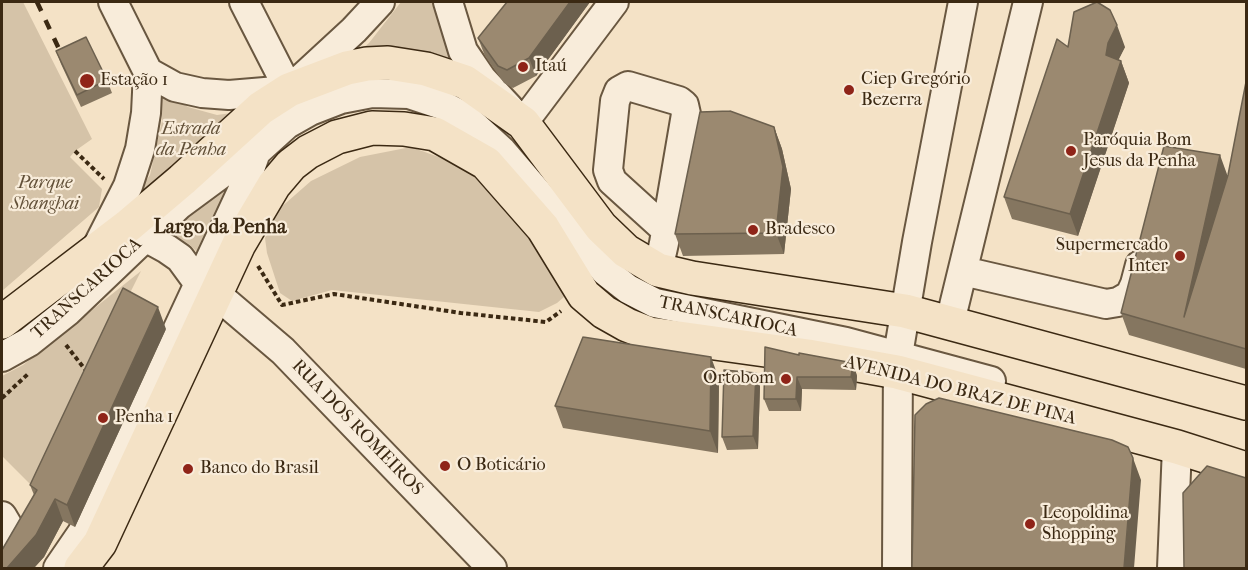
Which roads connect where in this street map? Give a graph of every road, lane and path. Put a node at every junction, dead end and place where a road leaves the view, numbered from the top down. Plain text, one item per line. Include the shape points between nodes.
1 (112, 2) edge
2 (244, 2) edge
3 (380, 2) edge
4 (448, 2) edge
5 (614, 2) edge
6 (963, 2) edge
7 (1028, 2) edge
8 (148, 72) junction
9 (289, 90) junction
10 (523, 123) junction
11 (75, 151) dead end
12 (256, 152) junction
13 (97, 173) dead end
14 (666, 230) junction
15 (144, 237) junction
16 (1146, 240) edge
17 (96, 249) junction
18 (255, 260) dead end
19 (658, 270) junction
20 (963, 270) junction
21 (208, 289) junction
22 (584, 295) junction
23 (905, 311) junction
24 (2, 322) edge
25 (950, 322) junction
26 (63, 342) dead end
27 (2, 357) edge
28 (897, 363) junction
29 (89, 376) edge
30 (1246, 404) edge
31 (1177, 447) junction
32 (1246, 455) edge
33 (1246, 468) edge
34 (2, 516) edge
35 (5, 568) edge
36 (58, 568) edge
37 (81, 568) edge
38 (492, 568) edge
39 (897, 568) edge
40 (1172, 568) edge

1 - 8 street
2 - 9 street
3 - 9 street
4 - 10 street via 463,51 482,79
5 - 10 street
6 - 23 street
7 - 20 street
8 - 9 street via 176,87 202,93
8 - 17 street via 140,149 128,186
9 - 10 main road via 347,68 388,63 426,69 465,82
9 - 17 main road via 261,108 182,180
10 - 19 main road via 601,228 626,251
11 - 13 path
12 - 15 street, TRANSCARIOCA via 193,193
12 - 21 street, TRANSCARIOCA
12 - 28 street, TRANSCARIOCA via 287,124 341,99 372,93 409,94 465,117 502,151 605,271 628,289 655,303 846,342
14 - 14 street via 686,114 684,105 628,86 619,91 615,101 608,170 612,181
14 - 19 street
15 - 21 street, RUA DOS ROMEIROS via 180,258
15 - 27 street, TRANSCARIOCA via 68,311 29,342
16 - 20 street via 1130,295 1106,304
17 - 24 main road
18 - 22 path via 282,305 334,294 546,322
19 - 23 main road
20 - 25 street
21 - 22 main road, AVENIDA DO BRAZ DE PINA via 274,184 291,165 338,137 372,128 435,135 486,163 543,228
21 - 36 street, TRANSCARIOCA via 82,533
21 - 37 main road via 100,543
21 - 38 street, RUA DOS ROMEIROS via 283,351
22 - 28 main road, AVENIDA DO BRAZ DE PINA via 604,312 650,334 808,356
23 - 25 main road
23 - 28 street
25 - 30 main road
26 - 29 path
28 - 31 main road, AVENIDA DO BRAZ DE PINA
28 - 32 street, TRANSCARIOCA
28 - 39 street
31 - 33 main road, AVENIDA DO BRAZ DE PINA
31 - 40 street
34 - 35 street via 18,543 14,559

